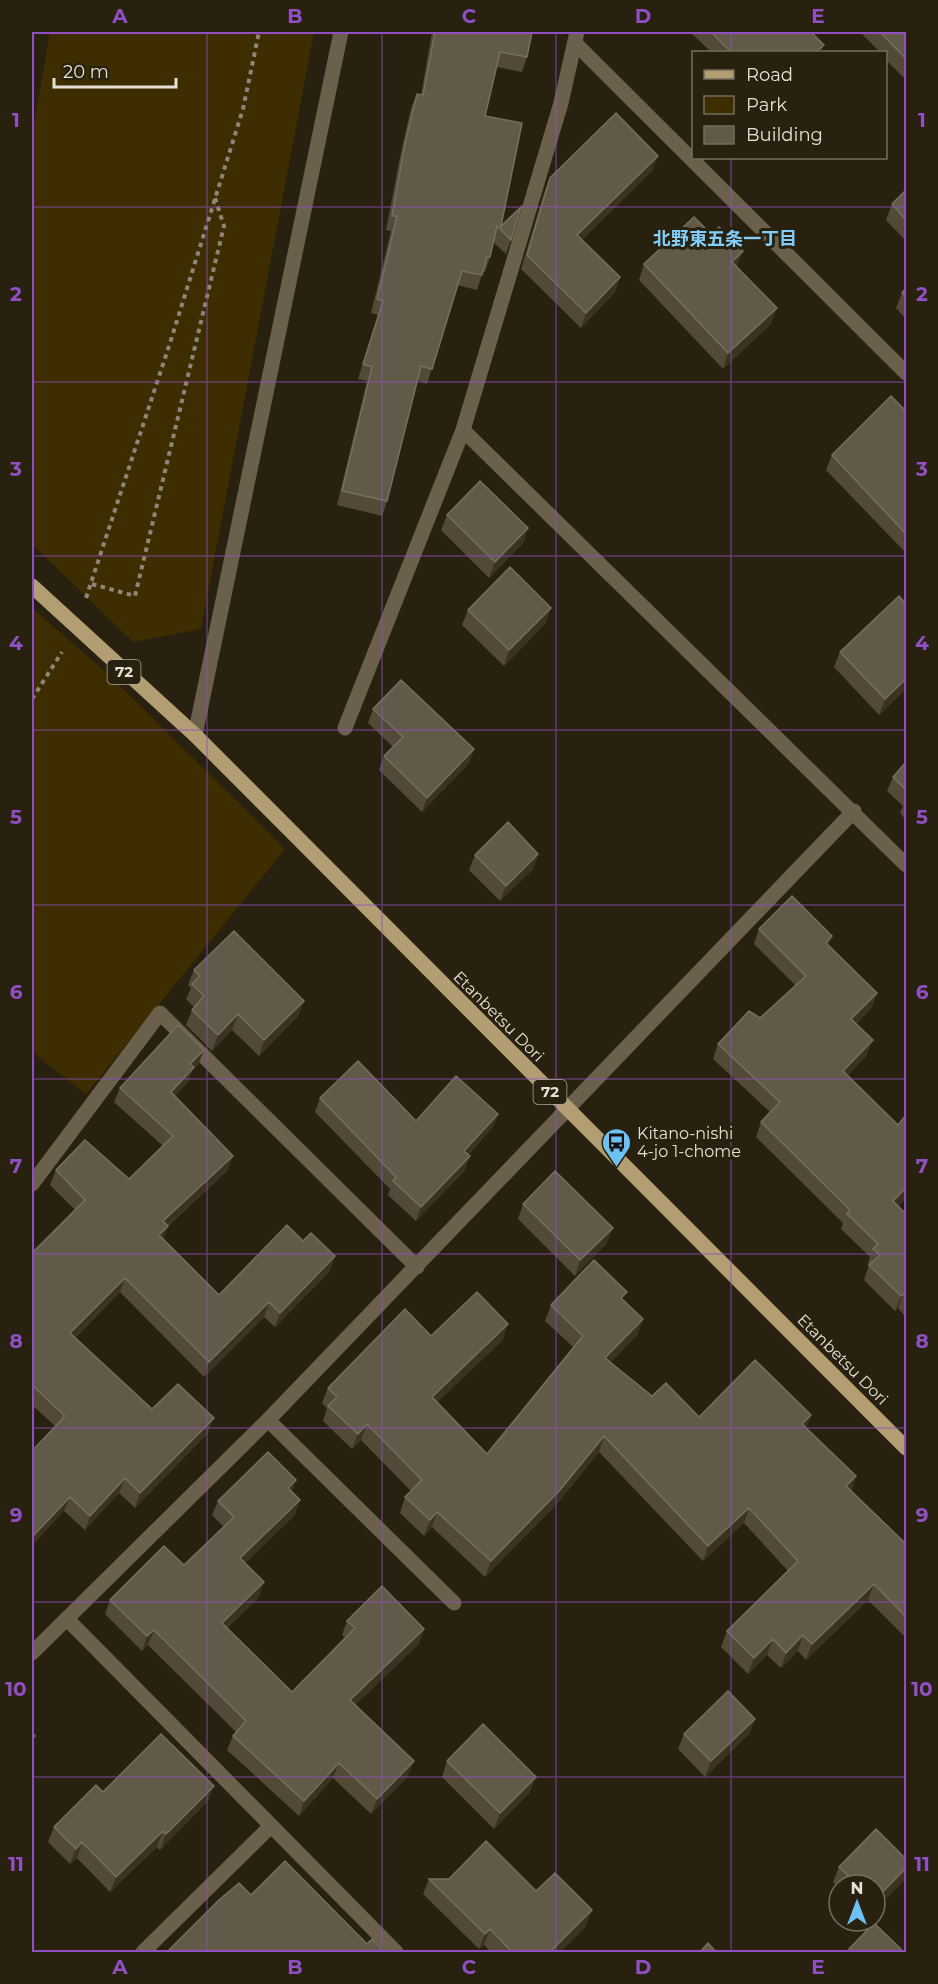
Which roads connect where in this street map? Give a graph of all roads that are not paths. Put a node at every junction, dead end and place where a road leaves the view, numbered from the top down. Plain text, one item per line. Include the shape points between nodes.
1 (341, 32) edge
2 (576, 37) edge
3 (692, 155) edge
4 (696, 159) edge
5 (906, 373) edge
6 (463, 430) junction
7 (32, 586) edge
8 (345, 728) dead end
9 (195, 735) junction
10 (854, 811) junction
11 (906, 865) edge
12 (568, 1110) junction
13 (32, 1184) edge
14 (417, 1267) junction
15 (268, 1420) junction
16 (906, 1448) edge
17 (454, 1603) dead end
18 (67, 1618) junction
19 (32, 1653) edge
20 (271, 1826) junction
21 (143, 1953) edge
22 (396, 1953) edge

1 - 9 street
2 - 3 street
2 - 6 street via 561,103
4 - 5 street
6 - 8 street
6 - 10 street
7 - 9 main road, 72
9 - 12 main road, Etanbetsu Dori / 72
10 - 11 street
10 - 12 street
12 - 14 street
12 - 16 main road, Etanbetsu Dori / 72
13 - 14 street via 160,1014
14 - 15 street
15 - 17 street
15 - 18 street
18 - 19 street
18 - 20 street
20 - 21 street
20 - 22 street

